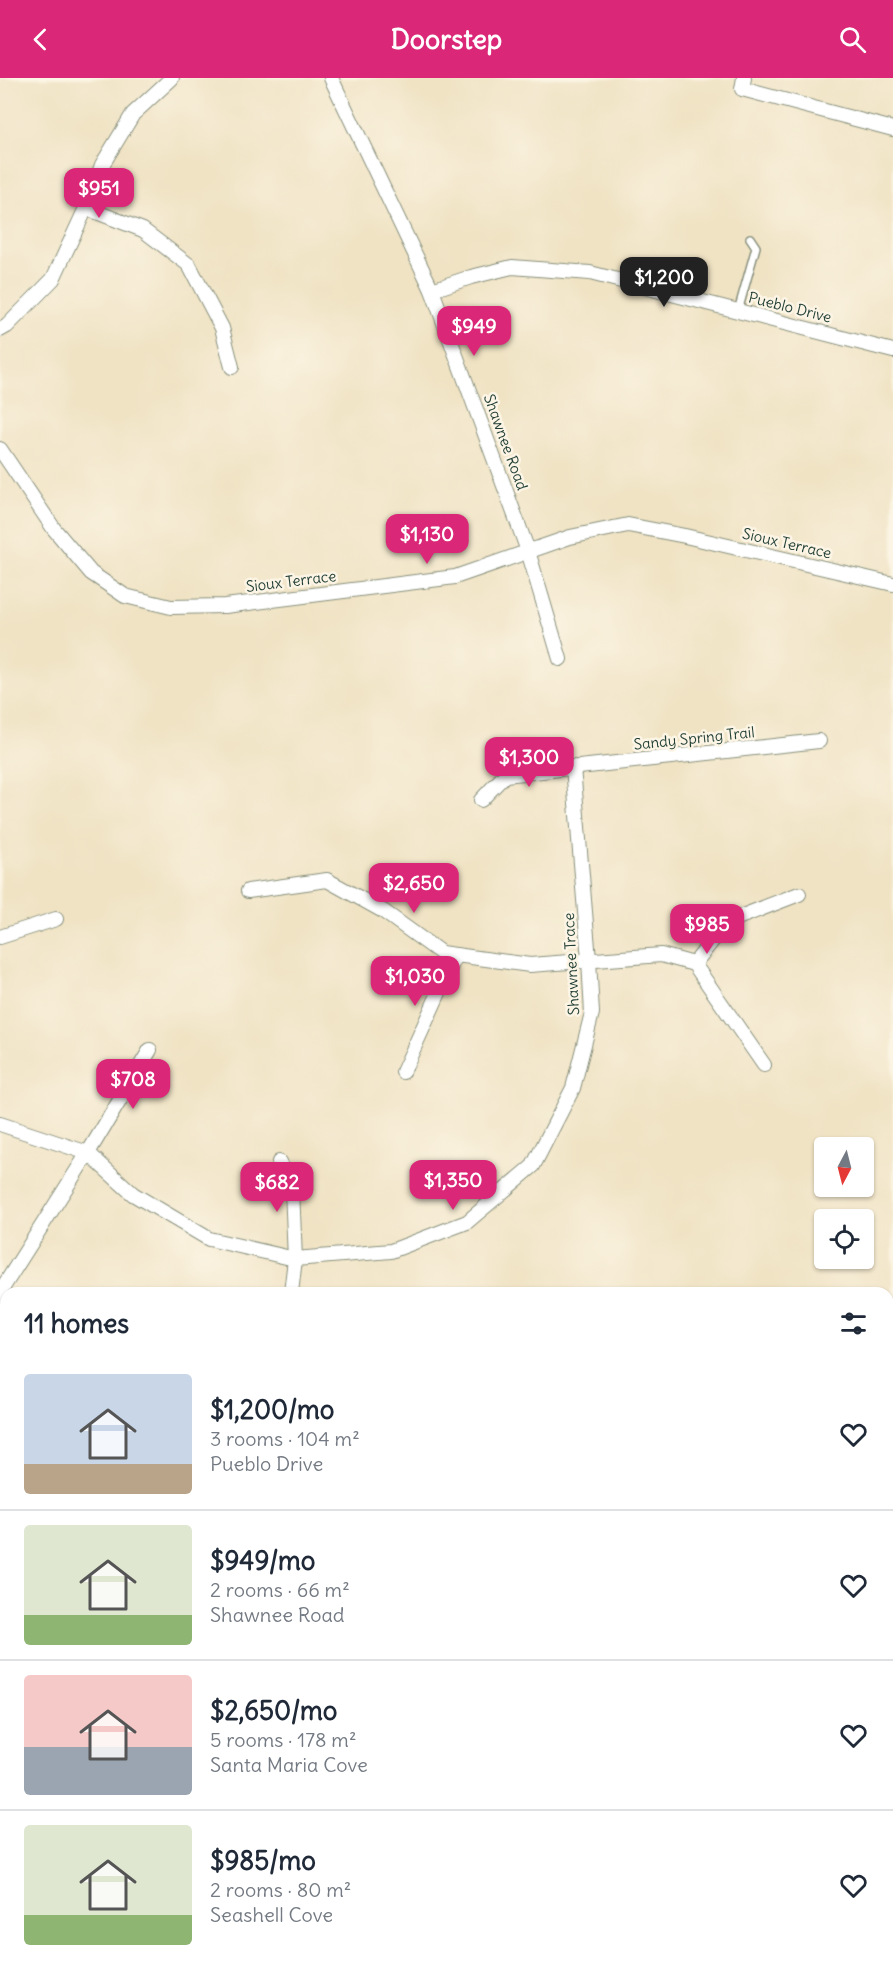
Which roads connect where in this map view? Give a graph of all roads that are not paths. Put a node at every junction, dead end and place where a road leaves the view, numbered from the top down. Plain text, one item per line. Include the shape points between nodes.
1 (172, 78) edge
2 (331, 78) edge
3 (743, 83) edge
4 (893, 129) edge
5 (86, 208) junction
6 (750, 238) dead end
7 (432, 290) junction
8 (738, 311) junction
9 (0, 330) edge
10 (893, 351) edge
11 (232, 367) dead end
12 (0, 449) edge
13 (528, 551) junction
14 (893, 584) edge
15 (560, 659) dead end
16 (819, 741) dead end
17 (573, 767) junction
18 (481, 800) dead end
19 (248, 891) dead end
20 (799, 894) dead end
21 (56, 919) dead end
22 (0, 937) edge
23 (456, 955) junction
24 (589, 960) junction
25 (694, 964) junction
26 (150, 1050) dead end
27 (764, 1065) dead end
28 (403, 1072) dead end
29 (0, 1124) edge
30 (88, 1153) junction
31 (279, 1162) dead end
32 (295, 1259) junction
33 (3, 1287) edge
34 (292, 1287) edge

1 - 5 street via 133,114 102,165
2 - 7 street, Shawnee Road
3 - 4 street
5 - 9 street via 53,279
5 - 11 street via 143,230 189,265 222,328
6 - 8 lane via 756,247
7 - 8 street, Pueblo Drive via 512,267 590,273
7 - 13 street, Shawnee Road
8 - 10 street, Pueblo Drive
12 - 13 street, Sioux Terrace via 54,529 91,573 125,596 171,607 225,606 455,577
13 - 14 street, Sioux Terrace via 628,525
13 - 15 street, Shawnee Road
16 - 17 street, Sandy Spring Trail
17 - 18 street, Sandy Spring Trail via 505,775
17 - 24 street, Shawnee Trace
19 - 23 street via 327,880 383,910 441,953
20 - 25 street via 727,922
21 - 22 street
23 - 24 street via 530,965
23 - 28 street
24 - 25 street via 660,955
24 - 32 street, Shawnee Trace via 592,1013 573,1088 533,1166 467,1222 391,1251
25 - 27 street
26 - 30 street
29 - 30 street, Shawnee Trace
30 - 32 street, Shawnee Trace via 133,1194 209,1239
30 - 33 street
31 - 32 street via 292,1189
32 - 34 street

